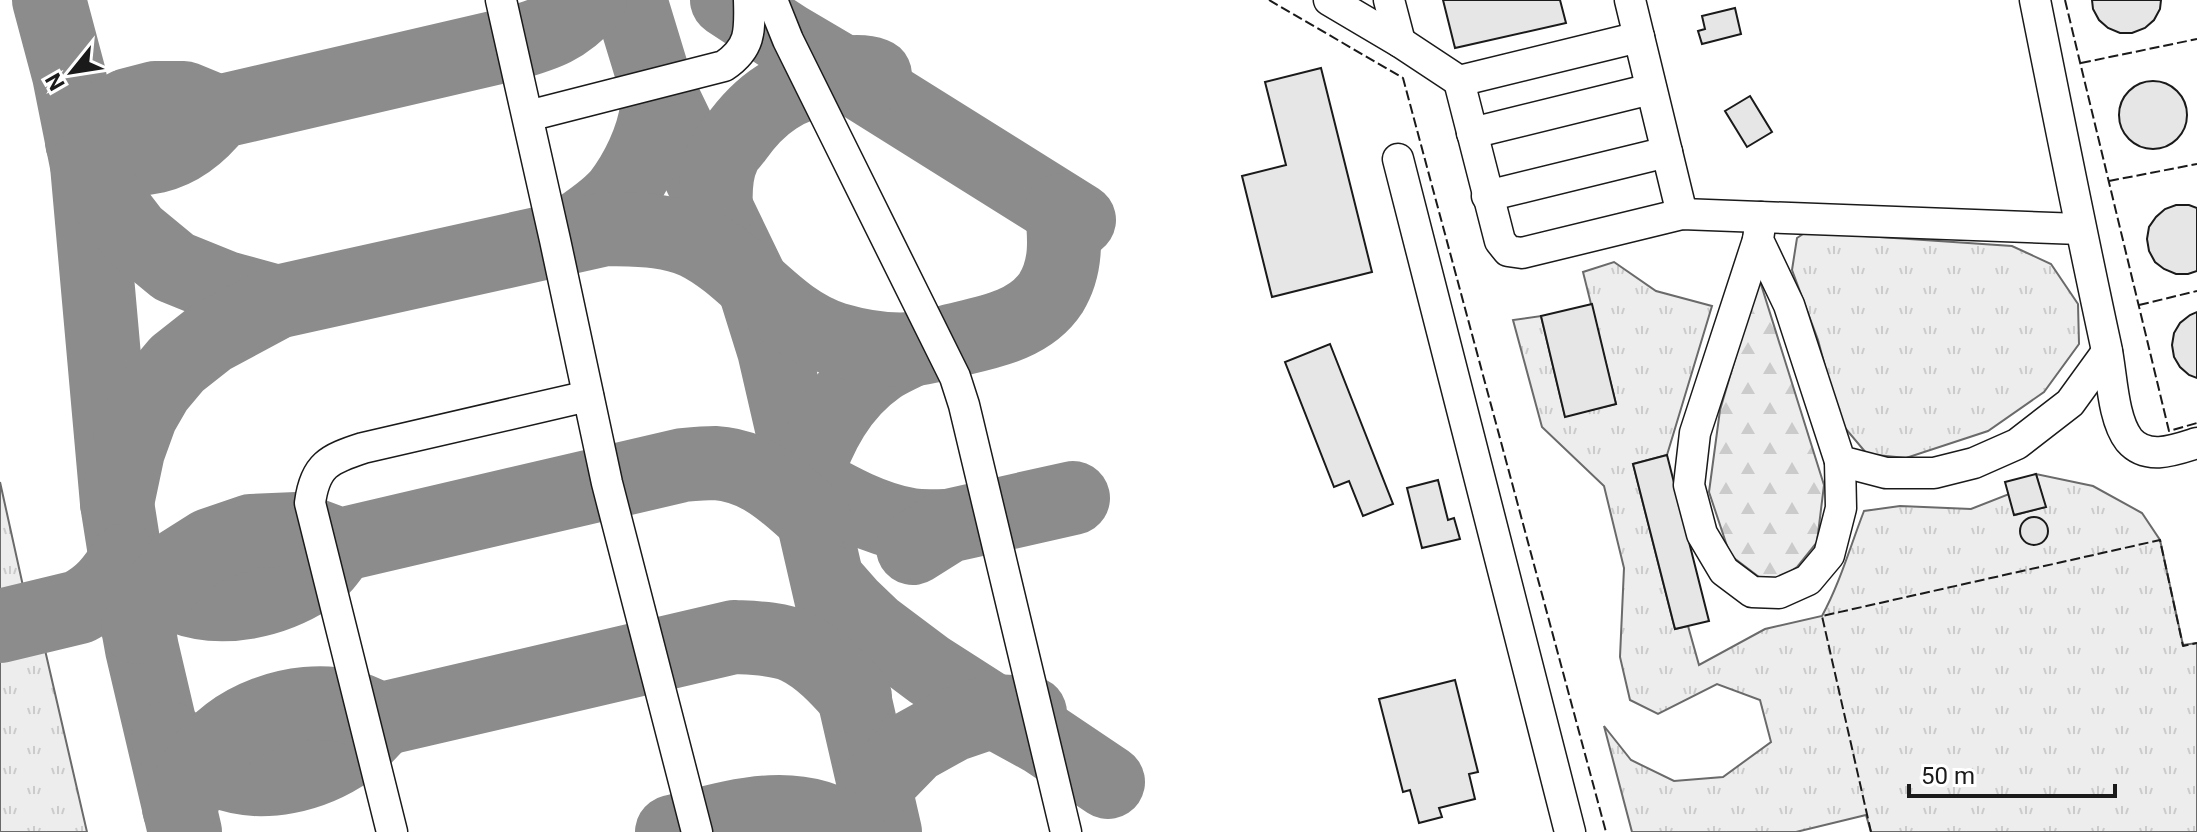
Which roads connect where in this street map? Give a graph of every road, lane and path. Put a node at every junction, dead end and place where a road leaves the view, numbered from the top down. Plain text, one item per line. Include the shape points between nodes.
1 (501, 0) edge
2 (749, 0) edge
3 (772, 0) edge
4 (1329, 0) edge
5 (1389, 0) edge
6 (1630, 0) edge
7 (2035, 0) edge
8 (1639, 37) junction
9 (1400, 42) junction
10 (1459, 81) junction
11 (1651, 89) junction
12 (528, 116) junction
13 (1472, 133) junction
14 (1667, 152) junction
15 (1398, 159) dead end
16 (1487, 196) junction
17 (1682, 214) junction
18 (1760, 229) junction
19 (2080, 229) junction
20 (2107, 352) junction
21 (588, 396) junction
22 (2197, 443) edge
23 (1840, 461) junction
24 (392, 832) edge
25 (697, 832) edge
26 (1066, 832) edge
27 (1570, 832) edge

1 - 12 lane
2 - 12 lane via 748,41 724,66
3 - 26 lane via 955,377
4 - 9 lane
5 - 9 lane
6 - 8 lane
7 - 19 lane
8 - 10 lane
8 - 11 lane
9 - 10 lane
10 - 13 lane
11 - 13 lane
11 - 14 lane
12 - 21 lane
13 - 16 lane
14 - 16 lane
14 - 17 lane
15 - 27 lane
16 - 17 lane via 1500,241 1508,251 1522,253
17 - 18 lane
18 - 19 lane
18 - 23 lane
18 - 23 lane via 1695,433 1689,485 1702,534 1724,571 1752,592 1779,593 1808,580 1829,555 1841,508
19 - 20 lane
20 - 22 lane via 2119,418 2129,440 2145,452
20 - 23 lane via 2070,403 2017,444 1974,463 1934,473 1886,473
21 - 24 lane via 363,448 325,466 313,483 310,503
21 - 25 lane

